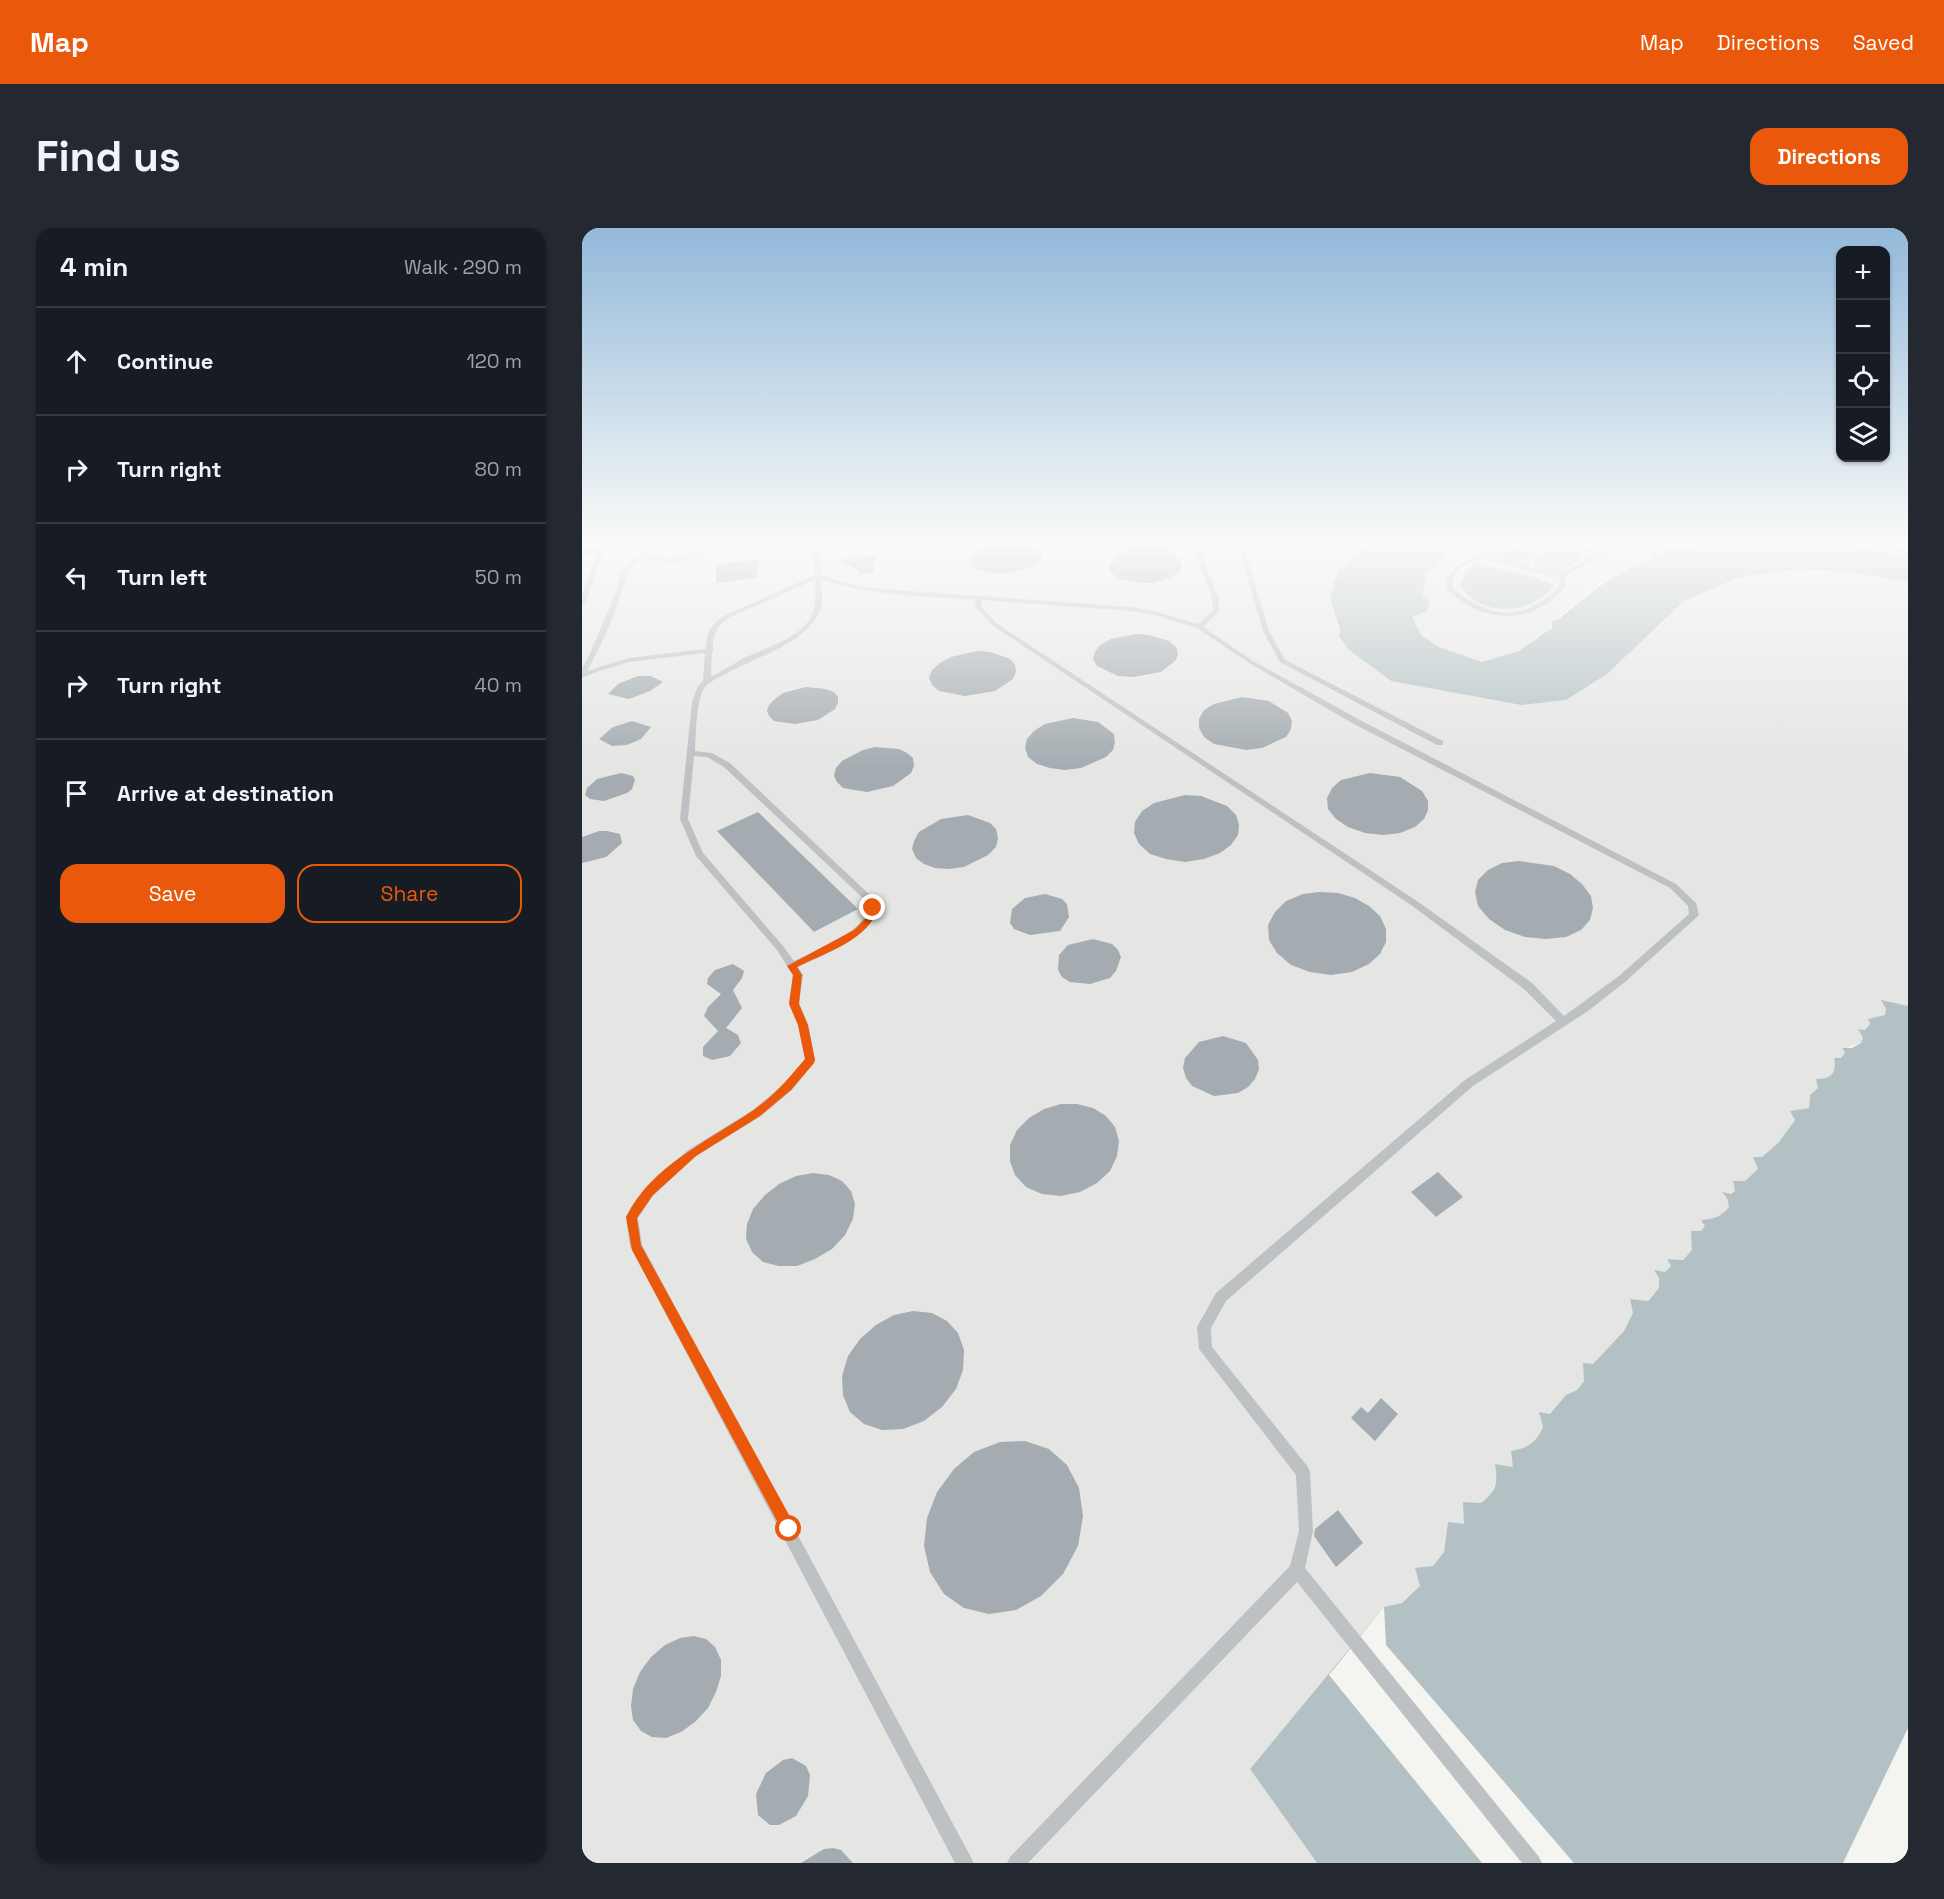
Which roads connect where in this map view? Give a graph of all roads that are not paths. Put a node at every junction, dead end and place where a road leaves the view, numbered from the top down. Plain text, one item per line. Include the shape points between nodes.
1 (609, 616) edge
2 (728, 616) edge
3 (815, 616) edge
4 (986, 616) edge
5 (1165, 616) edge
6 (1210, 616) edge
7 (1262, 616) edge
8 (1199, 627) junction
9 (711, 650) junction
10 (582, 675) edge
11 (707, 682) junction
12 (1440, 743) dead end
13 (691, 753) junction
14 (792, 966) junction
15 (1562, 1020) junction
16 (1297, 1570) junction
17 (965, 1863) edge
18 (1016, 1863) edge
19 (1533, 1863) edge

1 - 10 lane
2 - 9 lane via 710,634
3 - 11 lane via 788,641
4 - 15 lane via 1414,903 1528,986
5 - 8 lane
6 - 8 lane
7 - 12 lane via 1282,662
8 - 15 lane via 1251,662 1357,722 1673,886 1693,904 1694,915 1584,1008
9 - 10 lane via 620,662
9 - 11 lane
11 - 13 lane via 696,702
13 - 14 lane via 684,819 699,854
13 - 14 lane via 709,755 727,765 870,900 870,920 858,932
14 - 17 lane via 798,975 794,1004 810,1060 788,1087 757,1113 692,1153 649,1192 632,1217 636,1246
15 - 16 lane via 1469,1083 1398,1142 1221,1297 1204,1327 1206,1349 1304,1472 1306,1532
16 - 18 lane
16 - 19 lane

